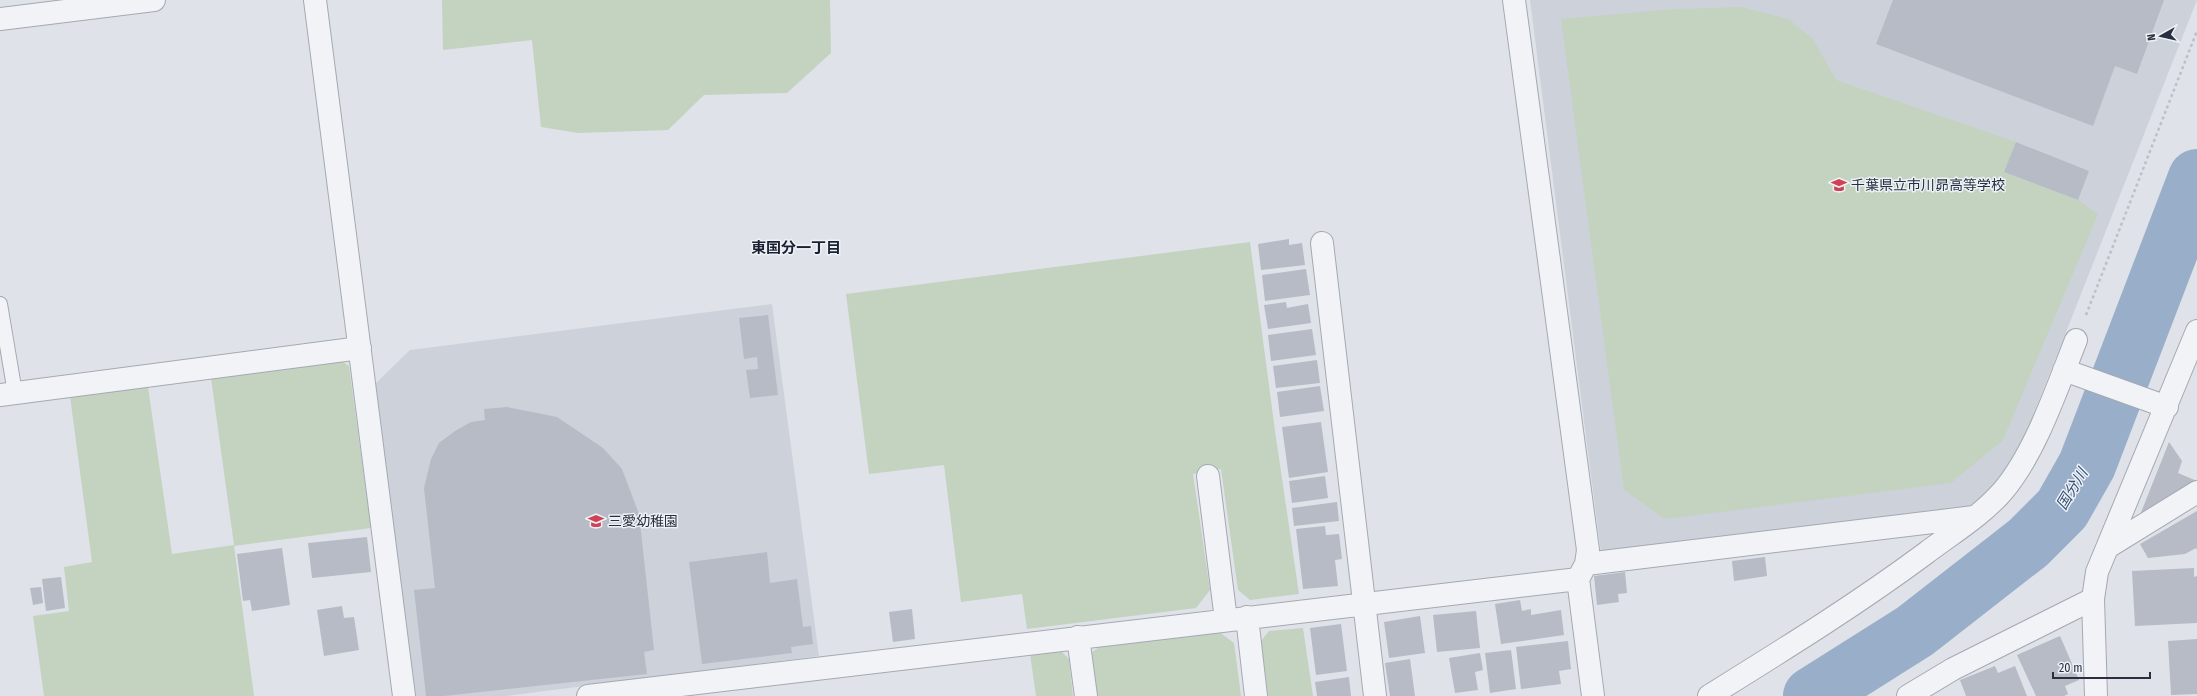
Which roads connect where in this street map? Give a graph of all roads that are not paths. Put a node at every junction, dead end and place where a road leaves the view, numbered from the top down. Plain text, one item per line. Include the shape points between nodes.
1 (154, 0) edge
2 (316, 0) edge
3 (1514, 0) edge
4 (0, 19) edge
5 (1322, 243) dead end
6 (0, 304) edge
7 (2197, 331) edge
8 (2076, 340) road end
9 (360, 348) junction
10 (2072, 373) junction
11 (7, 394) edge
12 (2161, 404) junction
13 (1208, 476) dead end
14 (2197, 492) edge
15 (1974, 517) junction
16 (2108, 547) junction
17 (1582, 571) junction
18 (2092, 599) junction
19 (1363, 604) junction
20 (1247, 617) junction
21 (1226, 620) junction
22 (1078, 637) junction
23 (404, 696) edge
24 (588, 696) edge
25 (1086, 696) edge
26 (1256, 696) edge
27 (1375, 696) edge
28 (1593, 696) edge
29 (1709, 696) edge
30 (1908, 696) edge
31 (2096, 696) edge

1 - 4 street
2 - 9 street
3 - 17 street via 1588,550
5 - 19 street
6 - 11 lane
7 - 12 street
8 - 10 street
9 - 11 street
9 - 23 street
10 - 12 street
10 - 15 street via 2032,446 2002,492
12 - 16 street
13 - 21 street
14 - 16 street
15 - 17 street
15 - 29 street via 1879,588
16 - 18 street via 2097,572
17 - 19 street
17 - 28 street
18 - 30 street via 1953,669
18 - 31 street
19 - 20 street
19 - 27 street
20 - 21 street
20 - 26 street
21 - 22 street
22 - 24 street
22 - 25 street

